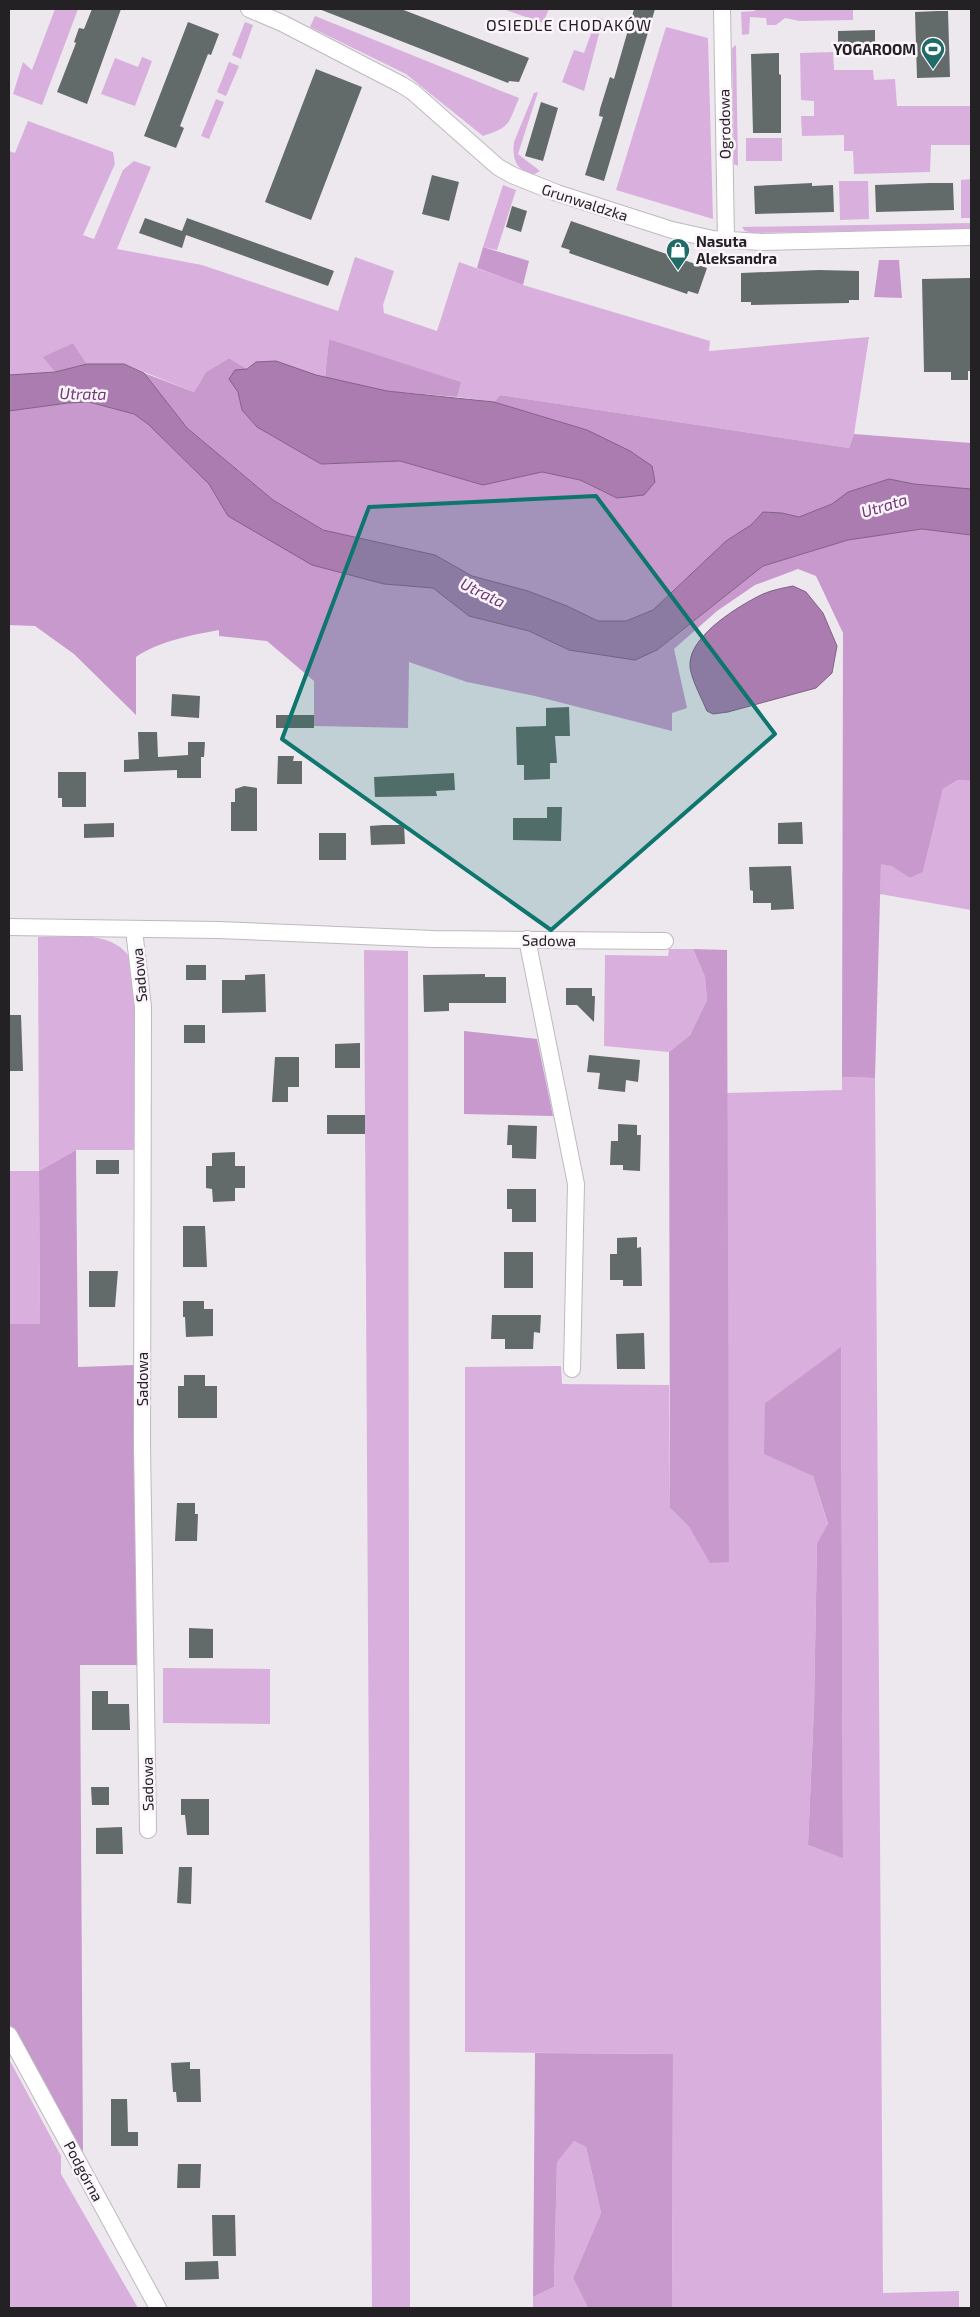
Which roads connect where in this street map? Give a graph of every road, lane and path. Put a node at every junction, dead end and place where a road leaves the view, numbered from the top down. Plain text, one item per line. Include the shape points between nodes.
1 (250, 9) edge
2 (722, 9) edge
3 (971, 237) edge
4 (726, 240) junction
5 (9, 927) edge
6 (134, 930) junction
7 (527, 939) junction
8 (665, 941) dead end
9 (572, 1369) dead end
10 (148, 1830) dead end
11 (9, 2036) edge
12 (158, 2308) edge

1 - 4 street, Grunwaldzka via 402,84 512,176 672,230
2 - 4 street, Ogrodowa
3 - 4 street, Grunwaldzka
5 - 6 street, Sadowa
6 - 7 street, Sadowa
6 - 10 street, Sadowa via 143,1007 142,1445
7 - 8 street, Sadowa
7 - 9 street via 576,1184
11 - 12 street, Podgórna

